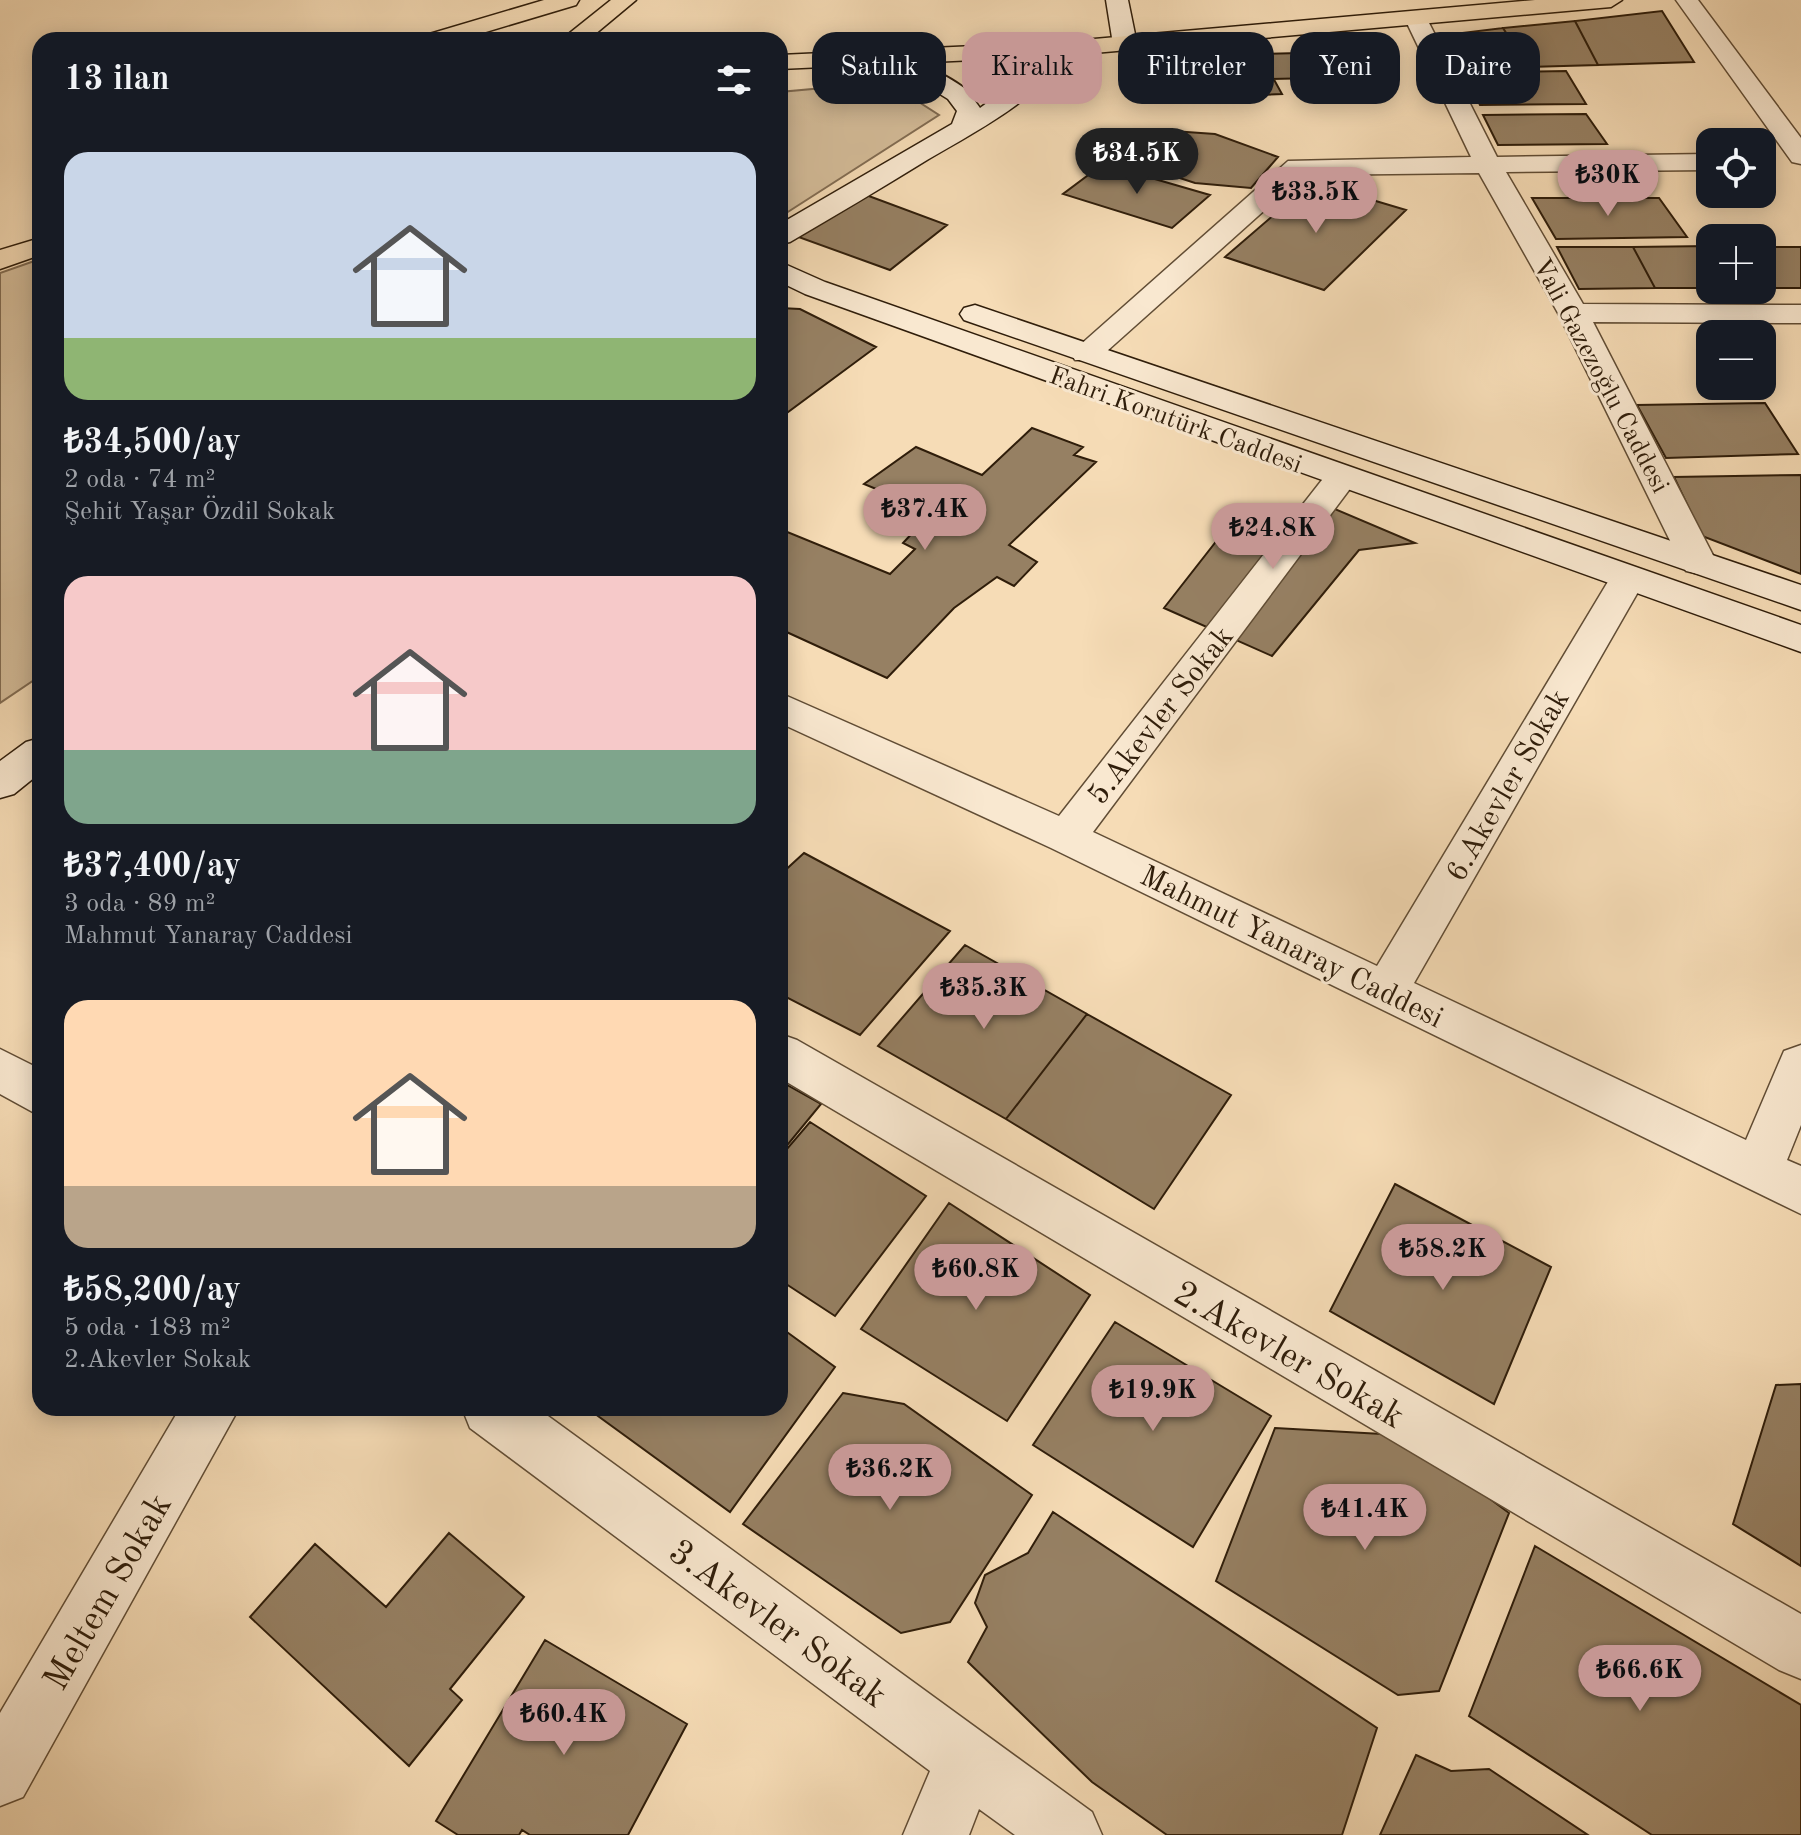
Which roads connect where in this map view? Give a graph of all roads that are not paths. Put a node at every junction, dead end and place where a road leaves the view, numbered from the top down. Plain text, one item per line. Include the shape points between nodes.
1 (568, 0) edge
2 (625, 0) edge
3 (1117, 0) edge
4 (1611, 0) edge
5 (1687, 0) edge
6 (1416, 19) junction
7 (461, 32) edge
8 (583, 32) edge
9 (1123, 32) edge
10 (1265, 32) edge
11 (812, 61) edge
12 (788, 62) edge
13 (946, 89) edge
14 (1004, 104) edge
15 (964, 126) junction
16 (1792, 159) edge
17 (1696, 162) edge
18 (1487, 163) junction
19 (32, 223) edge
20 (788, 231) edge
21 (0, 233) edge
22 (32, 249) edge
23 (788, 256) edge
24 (0, 260) edge
25 (788, 275) edge
26 (1573, 313) junction
27 (1801, 314) edge
28 (1086, 353) junction
29 (1341, 478) junction
30 (1699, 563) junction
31 (1628, 578) junction
32 (1801, 598) edge
33 (1801, 639) edge
34 (788, 711) edge
35 (32, 758) edge
36 (0, 783) edge
37 (1066, 837) junction
38 (1385, 992) junction
39 (788, 1059) edge
40 (1801, 1065) edge
41 (0, 1069) edge
42 (32, 1090) edge
43 (1758, 1171) junction
44 (1801, 1191) edge
45 (206, 1416) edge
46 (501, 1416) edge
47 (1801, 1648) edge
48 (967, 1760) junction
49 (0, 1774) edge
50 (936, 1835) edge
51 (1069, 1835) edge

1 - 7 main road
2 - 8 main road
3 - 9 street
4 - 6 main road
5 - 16 street
6 - 10 main road
6 - 18 street, Vali Gazezoğlu Caddesi
11 - 12 main road
13 - 15 street via 969,111
14 - 15 street
15 - 20 street
17 - 18 street
18 - 26 street, Vali Gazezoğlu Caddesi
18 - 28 street via 1297,167
19 - 21 main road
22 - 24 main road
23 - 28 street, Fahri Korutürk Caddesi via 842,268
25 - 29 street, Fahri Korutürk Caddesi
26 - 27 street
26 - 30 street, Vali Gazezoğlu Caddesi
28 - 30 street, Fahri Korutürk Caddesi
29 - 31 street, Fahri Korutürk Caddesi
29 - 37 street, 5.Akevler Sokak
30 - 32 street, Fahri Korutürk Caddesi
31 - 33 street, Fahri Korutürk Caddesi
31 - 38 street, 6.Akevler Sokak
34 - 37 street, Mahmut Yanaray Caddesi
35 - 36 street
37 - 38 street, Mahmut Yanaray Caddesi
38 - 43 street, Mahmut Yanaray Caddesi
39 - 47 street, 2.Akevler Sokak
40 - 43 street
41 - 42 street
43 - 44 street, Mahmut Yanaray Caddesi
45 - 49 street, Meltem Sokak
46 - 48 street, 3.Akevler Sokak
48 - 50 street
48 - 51 street, 3.Akevler Sokak

